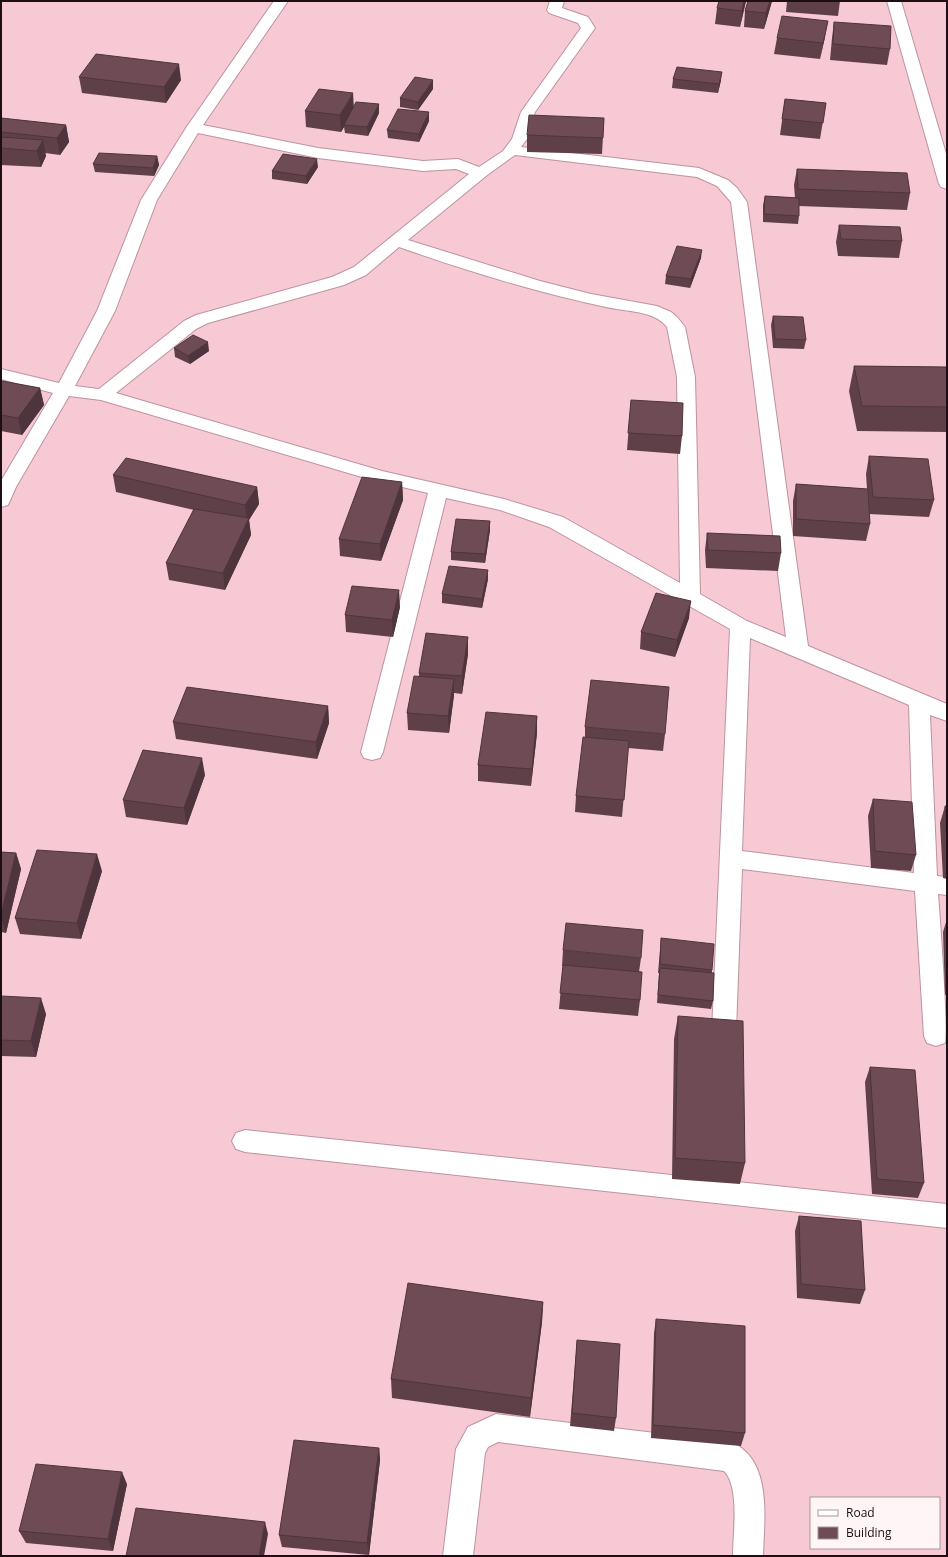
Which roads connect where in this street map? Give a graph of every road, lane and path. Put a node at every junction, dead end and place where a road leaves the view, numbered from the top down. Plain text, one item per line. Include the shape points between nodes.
1 (281, 1) edge
2 (557, 1) edge
3 (894, 1) edge
4 (194, 128) junction
5 (510, 150) junction
6 (480, 173) junction
7 (947, 184) edge
8 (396, 241) junction
9 (1, 374) edge
10 (22, 378) junction
11 (1, 388) edge
12 (64, 390) junction
13 (103, 395) junction
14 (438, 490) junction
15 (1, 501) edge
16 (690, 597) junction
17 (740, 626) junction
18 (798, 650) junction
19 (919, 701) junction
20 (947, 713) edge
21 (372, 752) dead end
22 (731, 859) junction
23 (936, 885) edge
24 (724, 1031) edge
25 (936, 1036) dead end
26 (245, 1141) dead end
27 (947, 1216) edge
28 (458, 1556) edge
29 (748, 1556) edge

1 - 4 street
2 - 5 street via 554,10 583,20 588,28 528,112 519,139
3 - 7 street
4 - 6 street via 318,153 423,166 458,164
4 - 12 street via 149,200 106,311
5 - 6 street
5 - 18 street via 699,173 717,178 735,195 739,202
6 - 8 street
8 - 13 street via 360,271 350,276 202,319 190,325
8 - 16 street via 501,277 619,305 655,310 666,314 672,321 676,327 686,377
9 - 10 street
10 - 11 street
10 - 12 street
12 - 13 street
12 - 15 street
13 - 14 street via 379,476
14 - 16 street via 504,505 556,522
14 - 21 street
16 - 17 street
17 - 18 street
17 - 22 street
18 - 19 street
19 - 20 street
19 - 23 street
22 - 23 street
22 - 24 street
23 - 25 street
26 - 27 street
28 - 29 street via 471,1450 478,1437 496,1428 731,1457 740,1466 745,1478 749,1504

